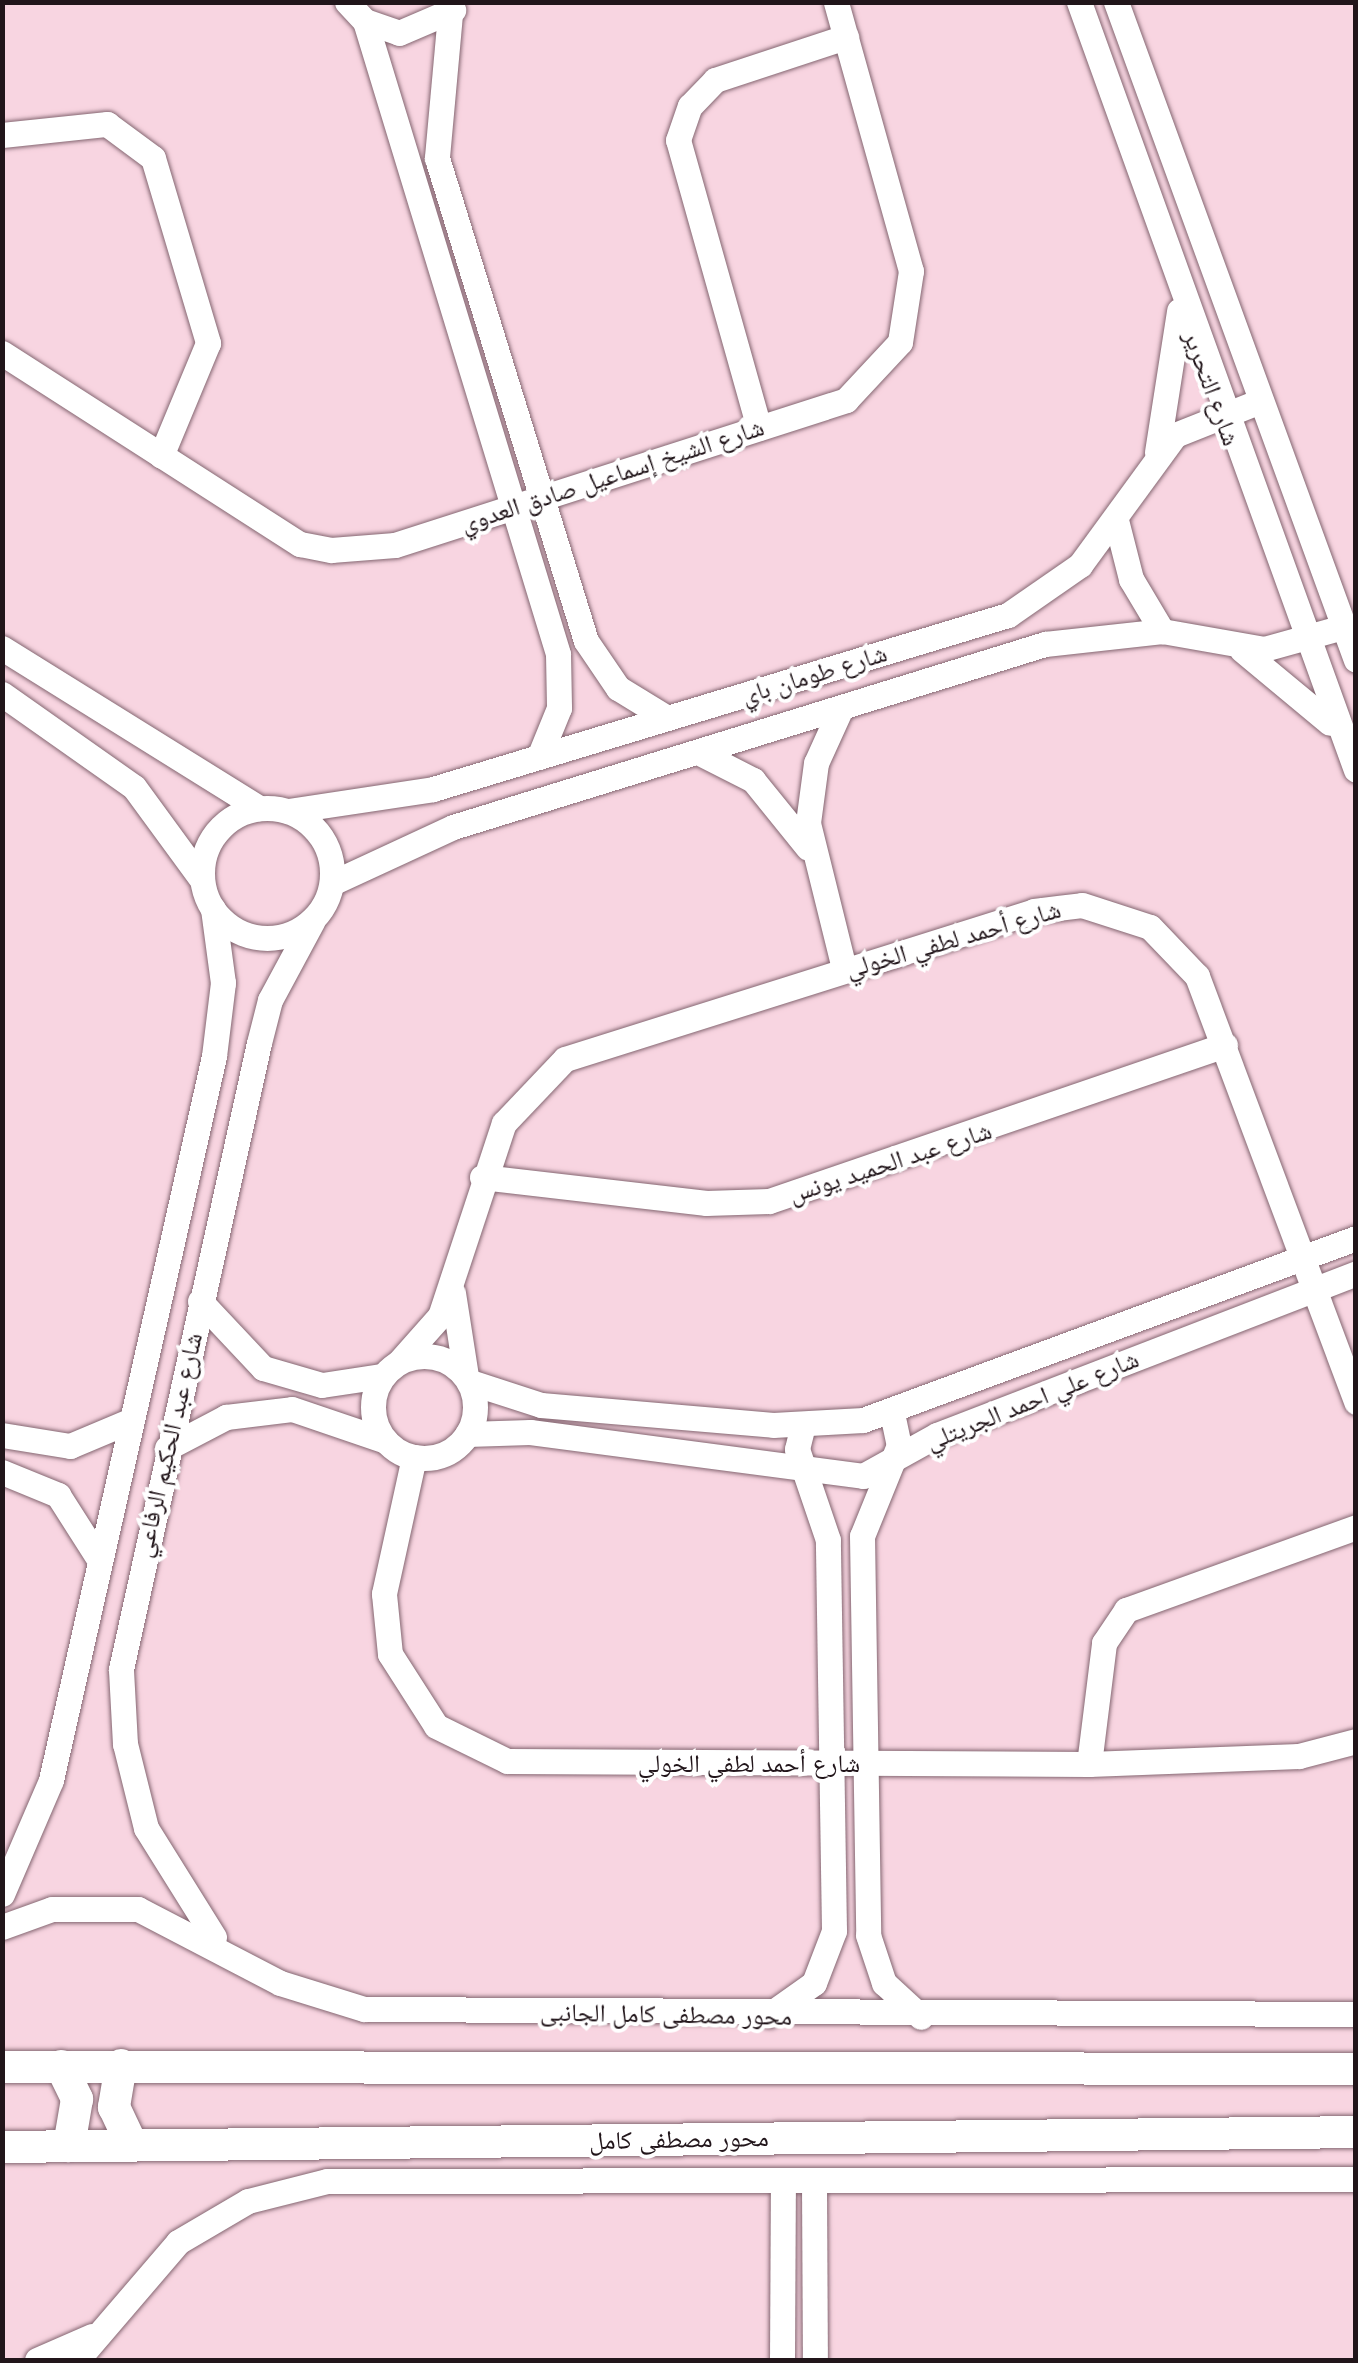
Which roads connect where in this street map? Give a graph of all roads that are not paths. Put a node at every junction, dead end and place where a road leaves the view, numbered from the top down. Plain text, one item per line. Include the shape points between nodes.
1 (836, 2) edge
2 (1079, 2) edge
3 (1116, 2) edge
4 (454, 8) edge
5 (356, 12) edge
6 (846, 37) junction
7 (2, 135) edge
8 (1179, 296) junction
9 (2, 353) edge
10 (1258, 402) junction
11 (1220, 410) junction
12 (760, 428) junction
13 (1157, 452) junction
14 (162, 456) junction
15 (542, 498) junction
16 (513, 508) junction
17 (1116, 520) junction
18 (1343, 627) junction
19 (1162, 631) junction
20 (1307, 642) junction
21 (2, 648) edge
22 (1242, 650) junction
23 (1356, 660) edge
24 (2, 694) edge
25 (841, 708) junction
26 (666, 718) junction
27 (1343, 738) junction
28 (698, 752) junction
29 (539, 758) junction
30 (1356, 770) edge
31 (259, 808) junction
32 (288, 812) junction
33 (811, 853) junction
34 (202, 880) junction
35 (332, 882) junction
36 (213, 910) junction
37 (312, 922) junction
38 (844, 969) junction
39 (1225, 1045) junction
40 (482, 1177) junction
41 (1356, 1238) edge
42 (1303, 1258) junction
43 (1356, 1273) edge
44 (452, 1288) junction
45 (1314, 1289) junction
46 (200, 1301) junction
47 (391, 1369) junction
48 (468, 1380) junction
49 (1356, 1402) edge
50 (892, 1413) junction
51 (132, 1420) junction
52 (803, 1426) junction
53 (467, 1434) junction
54 (2, 1435) edge
55 (386, 1441) junction
56 (167, 1448) junction
57 (414, 1457) junction
58 (890, 1466) junction
59 (2, 1472) edge
60 (806, 1472) junction
61 (1356, 1527) edge
62 (100, 1561) junction
63 (1356, 1740) edge
64 (832, 1764) junction
65 (865, 1764) junction
66 (1089, 1764) junction
67 (2, 1894) edge
68 (2, 1927) edge
69 (230, 1956) junction
70 (1356, 2014) edge
71 (769, 2015) junction
72 (921, 2017) junction
73 (120, 2065) junction
74 (61, 2066) junction
75 (2, 2067) edge
76 (1356, 2069) edge
77 (1356, 2132) edge
78 (132, 2145) junction
79 (69, 2146) junction
80 (2, 2147) edge
81 (1356, 2179) edge
82 (783, 2183) junction
83 (814, 2183) junction
84 (92, 2336) junction
85 (37, 2360) edge
86 (77, 2360) edge
87 (782, 2360) edge
88 (814, 2360) edge

1 - 6 street, شارع الشيخ إسماعيل صادق العدوي
2 - 8 street, شارع التحرير
3 - 10 street, شارع التحرير
4 - 5 street via 418,32
4 - 15 street via 437,158
5 - 16 street
6 - 12 street, شارع الشيخ إسماعيل صادق العدوي via 906,238 909,316 868,385
6 - 12 street via 715,80 690,106 678,140
7 - 14 street via 107,124 160,172 208,344
8 - 11 street, شارع التحرير
8 - 13 street via 1176,377
9 - 14 street, شارع الشيخ إسماعيل صادق العدوي
10 - 11 street, شارع طومان باي
10 - 18 street, شارع التحرير
11 - 13 street, شارع طومان باي
11 - 20 street, شارع التحرير
12 - 15 street, شارع الشيخ إسماعيل صادق العدوي
13 - 17 street, شارع طومان باي
14 - 16 street, شارع الشيخ إسماعيل صادق العدوي via 300,544 332,550 395,545
15 - 16 street, شارع الشيخ إسماعيل صادق العدوي
15 - 26 street via 600,666
16 - 29 street via 562,681
17 - 19 street via 1131,579
17 - 26 street, شارع طومان باي via 1068,575 1008,615
18 - 20 street, شارع طومان باي
18 - 23 street, شارع التحرير
19 - 22 street, شارع طومان باي
19 - 25 street, شارع طومان باي via 1045,644
20 - 22 street, شارع طومان باي
20 - 27 street, شارع التحرير
21 - 31 street
22 - 27 street via 1295,685
24 - 34 street via 134,786
25 - 28 street, شارع طومان باي
25 - 33 street via 813,778
26 - 29 street, شارع طومان باي
27 - 30 street, شارع التحرير
28 - 33 street via 765,791
28 - 35 street, شارع طومان باي via 453,827
29 - 32 street, شارع طومان باي via 388,800
31 - 32 street
31 - 34 street via 216,832
32 - 35 street via 323,839
33 - 38 street
34 - 36 street
35 - 37 street
36 - 37 street via 237,931 268,939
36 - 51 street, شارع عبد الحكيم الرفاعي via 221,1020
37 - 46 street, شارع عبد الحكيم الرفاعي via 270,1000
38 - 39 street, شارع أحمد لطفي الخولي via 1034,911 1106,908 1150,927 1184,957
38 - 40 street, شارع أحمد لطفي الخولي via 565,1059 520,1098
39 - 40 street, شارع عبد الحميد يونس via 769,1201 706,1203
39 - 42 street, شارع أحمد لطفي الخولي
40 - 44 street, شارع أحمد لطفي الخولي
41 - 42 street, شارع علي احمد الجريتلي
42 - 45 street, شارع أحمد لطفي الخولي
42 - 50 street, شارع علي احمد الجريتلي
43 - 45 street, شارع علي احمد الجريتلي
44 - 47 street, شارع أحمد لطفي الخولي
44 - 48 street, شارع أحمد لطفي الخولي
45 - 49 street, شارع أحمد لطفي الخولي
45 - 58 street, شارع علي احمد الجريتلي via 937,1435
46 - 47 street via 263,1368 322,1385
46 - 56 street, شارع عبد الحكيم الرفاعي
47 - 48 street via 436,1356
47 - 55 street via 374,1409
48 - 52 street, شارع علي احمد الجريتلي via 516,1402
48 - 53 street via 475,1414
50 - 52 street, شارع علي احمد الجريتلي
50 - 58 street via 900,1434
51 - 54 street via 70,1446
51 - 62 street, شارع عبد الحكيم الرفاعي
52 - 60 street via 797,1449
53 - 57 street via 447,1453
53 - 60 street, شارع علي احمد الجريتلي via 678,1448
55 - 56 street via 325,1414 259,1410
55 - 57 street
56 - 69 street, شارع عبد الحكيم الرفاعي via 125,1635 125,1744 164,1868
57 - 64 street, شارع أحمد لطفي الخولي via 384,1626 400,1680 456,1741 507,1761
58 - 60 street, شارع علي احمد الجريتلي via 848,1478
58 - 65 street via 862,1536
59 - 62 street via 58,1495
60 - 64 street via 828,1540
61 - 66 street via 1126,1610 1104,1642
62 - 67 street, شارع عبد الحكيم الرفاعي via 51,1780
63 - 66 street, شارع أحمد لطفي الخولي via 1299,1756
64 - 65 street, شارع أحمد لطفي الخولي
64 - 71 street via 828,1958 814,1983
65 - 66 street, شارع أحمد لطفي الخولي
65 - 72 street via 873,1960
68 - 69 street, محور مصطفى كامل الجانبى via 52,1909 138,1909
69 - 71 street, محور مصطفى كامل الجانبى via 307,1995 364,2009
70 - 72 street, محور مصطفى كامل الجانبى
71 - 72 street, محور مصطفى كامل الجانبى
73 - 74 main road
73 - 76 main road
73 - 78 main road via 114,2106
74 - 75 main road
74 - 79 main road via 76,2099
77 - 78 main road, محور مصطفى كامل
78 - 79 main road, محور مصطفى كامل
79 - 80 main road, محور مصطفى كامل
81 - 83 street
82 - 83 street
82 - 84 street via 327,2181 273,2192 201,2226
82 - 87 street
83 - 88 street
84 - 85 street
84 - 86 street

